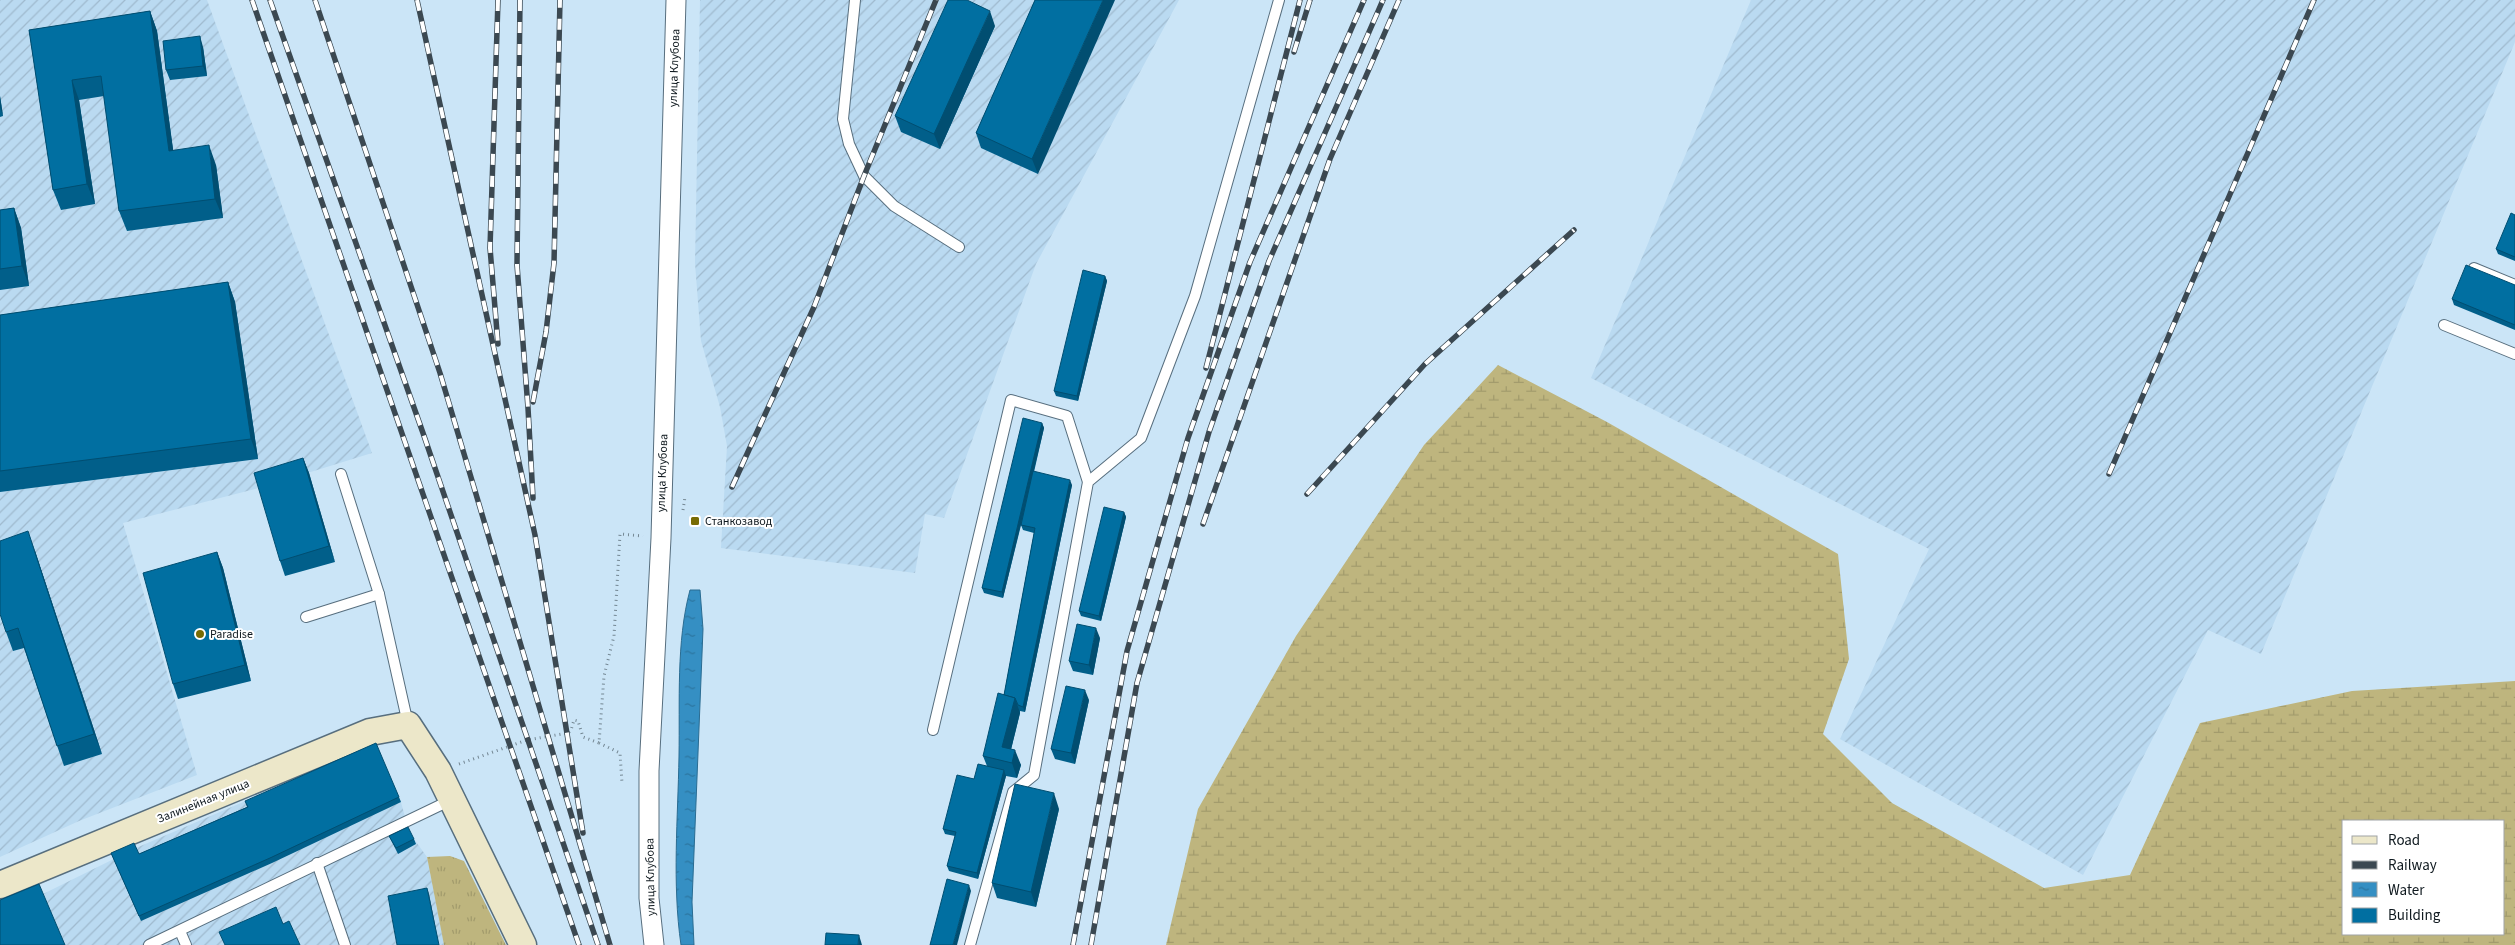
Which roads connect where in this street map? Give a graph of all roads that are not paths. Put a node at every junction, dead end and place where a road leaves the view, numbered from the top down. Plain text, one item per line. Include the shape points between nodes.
1 (676, 0) edge
2 (855, 0) edge
3 (1278, 0) edge
4 (959, 247) dead end
5 (2474, 268) edge
6 (2515, 285) edge
7 (2444, 325) dead end
8 (2515, 354) edge
9 (341, 474) dead end
10 (1088, 482) junction
11 (379, 594) junction
12 (306, 617) dead end
13 (408, 725) junction
14 (933, 730) dead end
15 (452, 799) junction
16 (317, 863) junction
17 (0, 885) edge
18 (180, 931) junction
19 (148, 945) edge
20 (186, 945) edge
21 (345, 945) edge
22 (523, 945) edge
23 (654, 945) edge
24 (970, 945) edge

1 - 23 street, улица Клубова via 660,538 649,771 649,898
2 - 4 lane via 843,119 849,144 864,176 894,206
3 - 10 lane via 1195,296 1141,438
5 - 6 lane
7 - 8 lane
9 - 11 lane
10 - 14 lane via 1067,416 1011,400
10 - 24 lane via 1034,775 1013,792
11 - 12 lane
11 - 13 lane
13 - 15 main road
13 - 17 main road, Залинейная улица via 370,732
15 - 16 lane
15 - 22 main road
16 - 18 lane
16 - 21 lane
18 - 19 lane
18 - 20 lane

